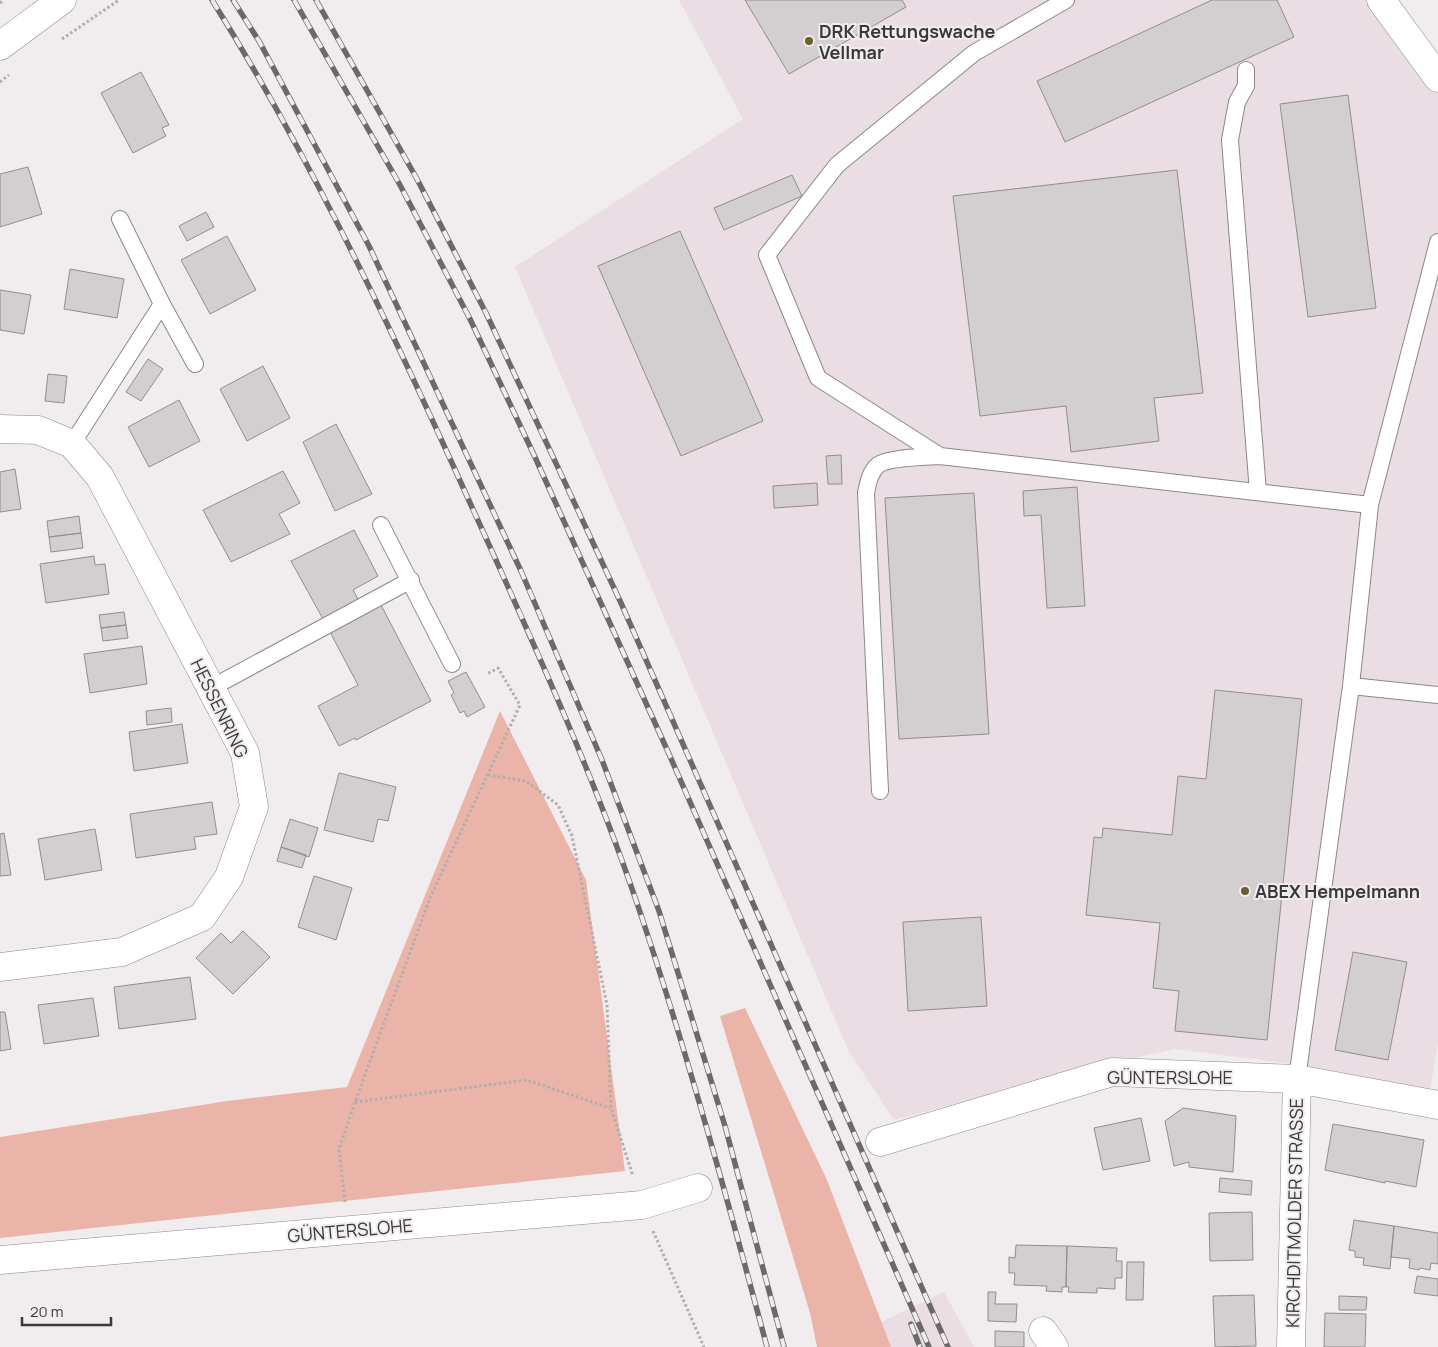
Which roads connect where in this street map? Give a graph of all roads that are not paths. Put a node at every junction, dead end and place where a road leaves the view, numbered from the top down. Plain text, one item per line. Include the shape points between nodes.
1 (62, 0) edge
2 (1066, 0) edge
3 (1381, 0) edge
4 (0, 46) edge
5 (1246, 70) dead end
6 (1438, 78) edge
7 (120, 219) dead end
8 (1438, 242) edge
9 (162, 304) junction
10 (195, 364) dead end
11 (0, 429) edge
12 (72, 444) junction
13 (940, 456) junction
14 (1258, 492) junction
15 (1370, 505) junction
16 (381, 525) dead end
17 (410, 580) junction
18 (452, 664) dead end
19 (1351, 686) junction
20 (211, 688) junction
21 (1438, 695) edge
22 (880, 791) dead end
23 (0, 967) edge
24 (1297, 1079) junction
25 (1438, 1106) edge
26 (880, 1142) dead end
27 (698, 1188) dead end
28 (0, 1260) edge
29 (1291, 1347) edge

1 - 4 street
2 - 13 lane via 974,53 837,165 767,255 818,378
3 - 6 street
5 - 14 lane via 1246,86 1237,102 1230,140
7 - 9 lane
8 - 15 lane
9 - 10 lane
9 - 12 lane
11 - 12 street, HESSENRING via 38,430
12 - 20 street, HESSENRING via 100,477
13 - 14 lane
13 - 22 lane via 879,464 869,479 866,493
14 - 15 lane
15 - 19 lane
16 - 17 lane
17 - 18 lane
17 - 20 lane
19 - 21 lane
19 - 24 lane
20 - 23 street, HESSENRING via 245,753 254,807 229,877 202,917 122,952
24 - 25 street, GÜNTERSLOHE
24 - 26 street, GÜNTERSLOHE via 1112,1072
24 - 29 street, KIRCHDITMOLDER STRASSE
27 - 28 street, GÜNTERSLOHE via 642,1205

